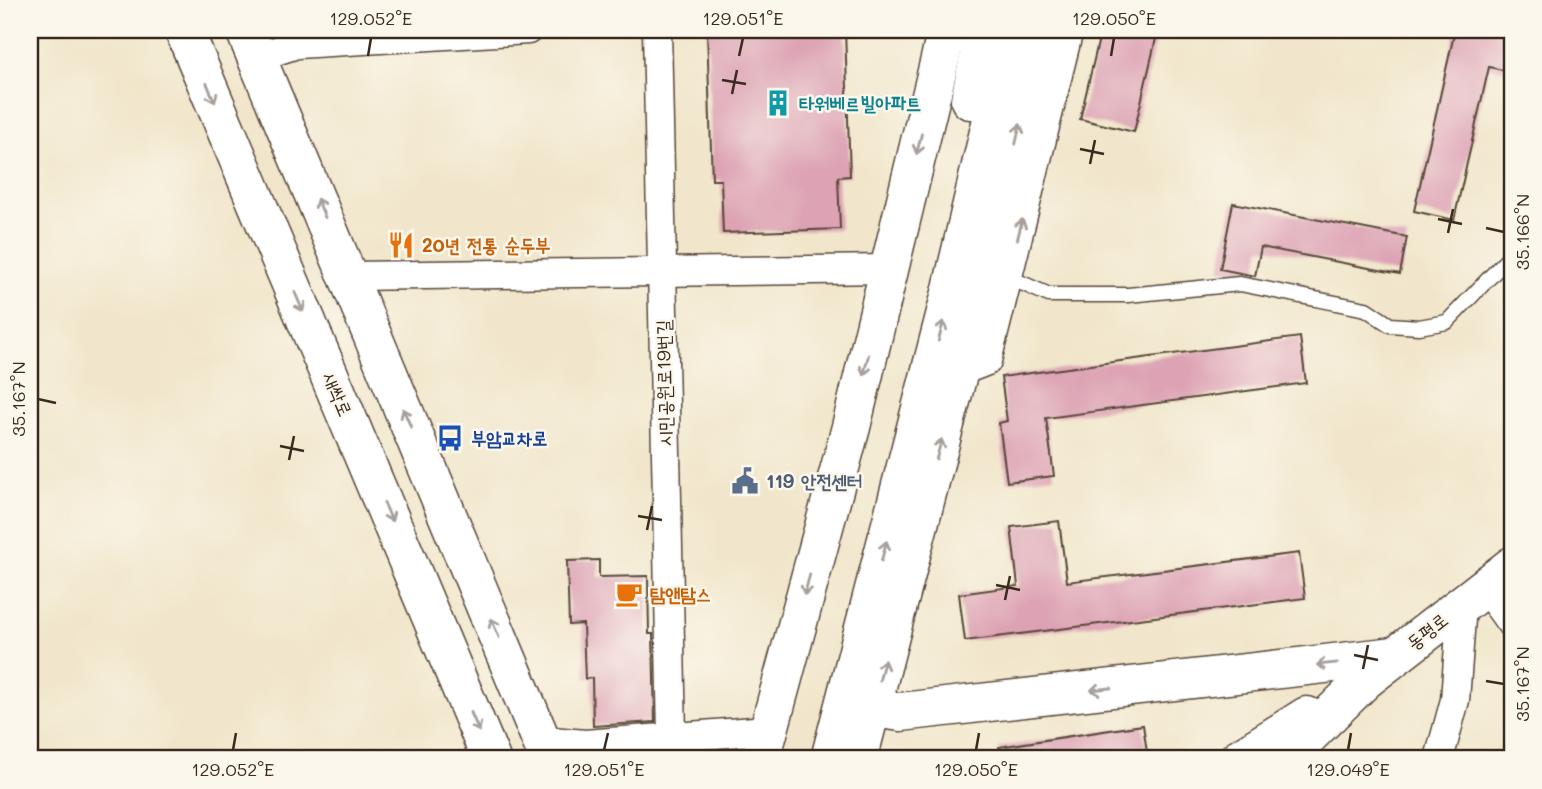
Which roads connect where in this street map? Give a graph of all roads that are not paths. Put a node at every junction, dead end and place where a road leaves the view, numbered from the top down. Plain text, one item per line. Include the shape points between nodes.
1 (184, 30) edge
2 (528, 30) edge
3 (657, 30) edge
4 (947, 30) edge
5 (985, 30) edge
6 (1013, 30) edge
7 (1042, 30) edge
8 (1069, 30) edge
9 (251, 43) edge
10 (1512, 254) edge
11 (889, 269) junction
12 (662, 272) junction
13 (350, 276) junction
14 (1008, 277) junction
15 (959, 372) junction
16 (1486, 587) edge
17 (1512, 625) edge
18 (1395, 656) junction
19 (1365, 680) junction
20 (872, 708) junction
21 (672, 736) junction
22 (764, 745) edge
23 (545, 750) edge
24 (491, 759) edge
25 (804, 759) edge
26 (830, 759) edge
27 (858, 759) edge
28 (1238, 759) edge
29 (1267, 759) edge
30 (1285, 759) edge
31 (1439, 759) edge

1 -> 24 main road, 새싹로
2 - 9 street
3 - 12 street, 시민공원로19번길
4 -> 11 main road
5 - 25 main road via 952,185
26 -> 6 main road via 951,293
15 -> 7 main road
14 -> 8 street
13 -> 9 main road
10 - 14 lane via 1447,322 1419,327 1390,325 1366,309 1240,284 1128,295 1049,295
11 - 12 street
11 -> 22 main road
12 - 13 street
12 - 21 street, 시민공원로19번길
23 -> 13 main road
14 - 15 street via 987,360
20 -> 15 main road
16 - 17 street
16 - 18 main road, 동평로
16 - 31 street
18 - 19 main road, 동평로
18 -> 20 main road via 901,712
19 - 28 main road
19 - 29 main road
19 - 30 main road, 동평로
20 - 27 main road
21 - 22 street
21 - 23 street

